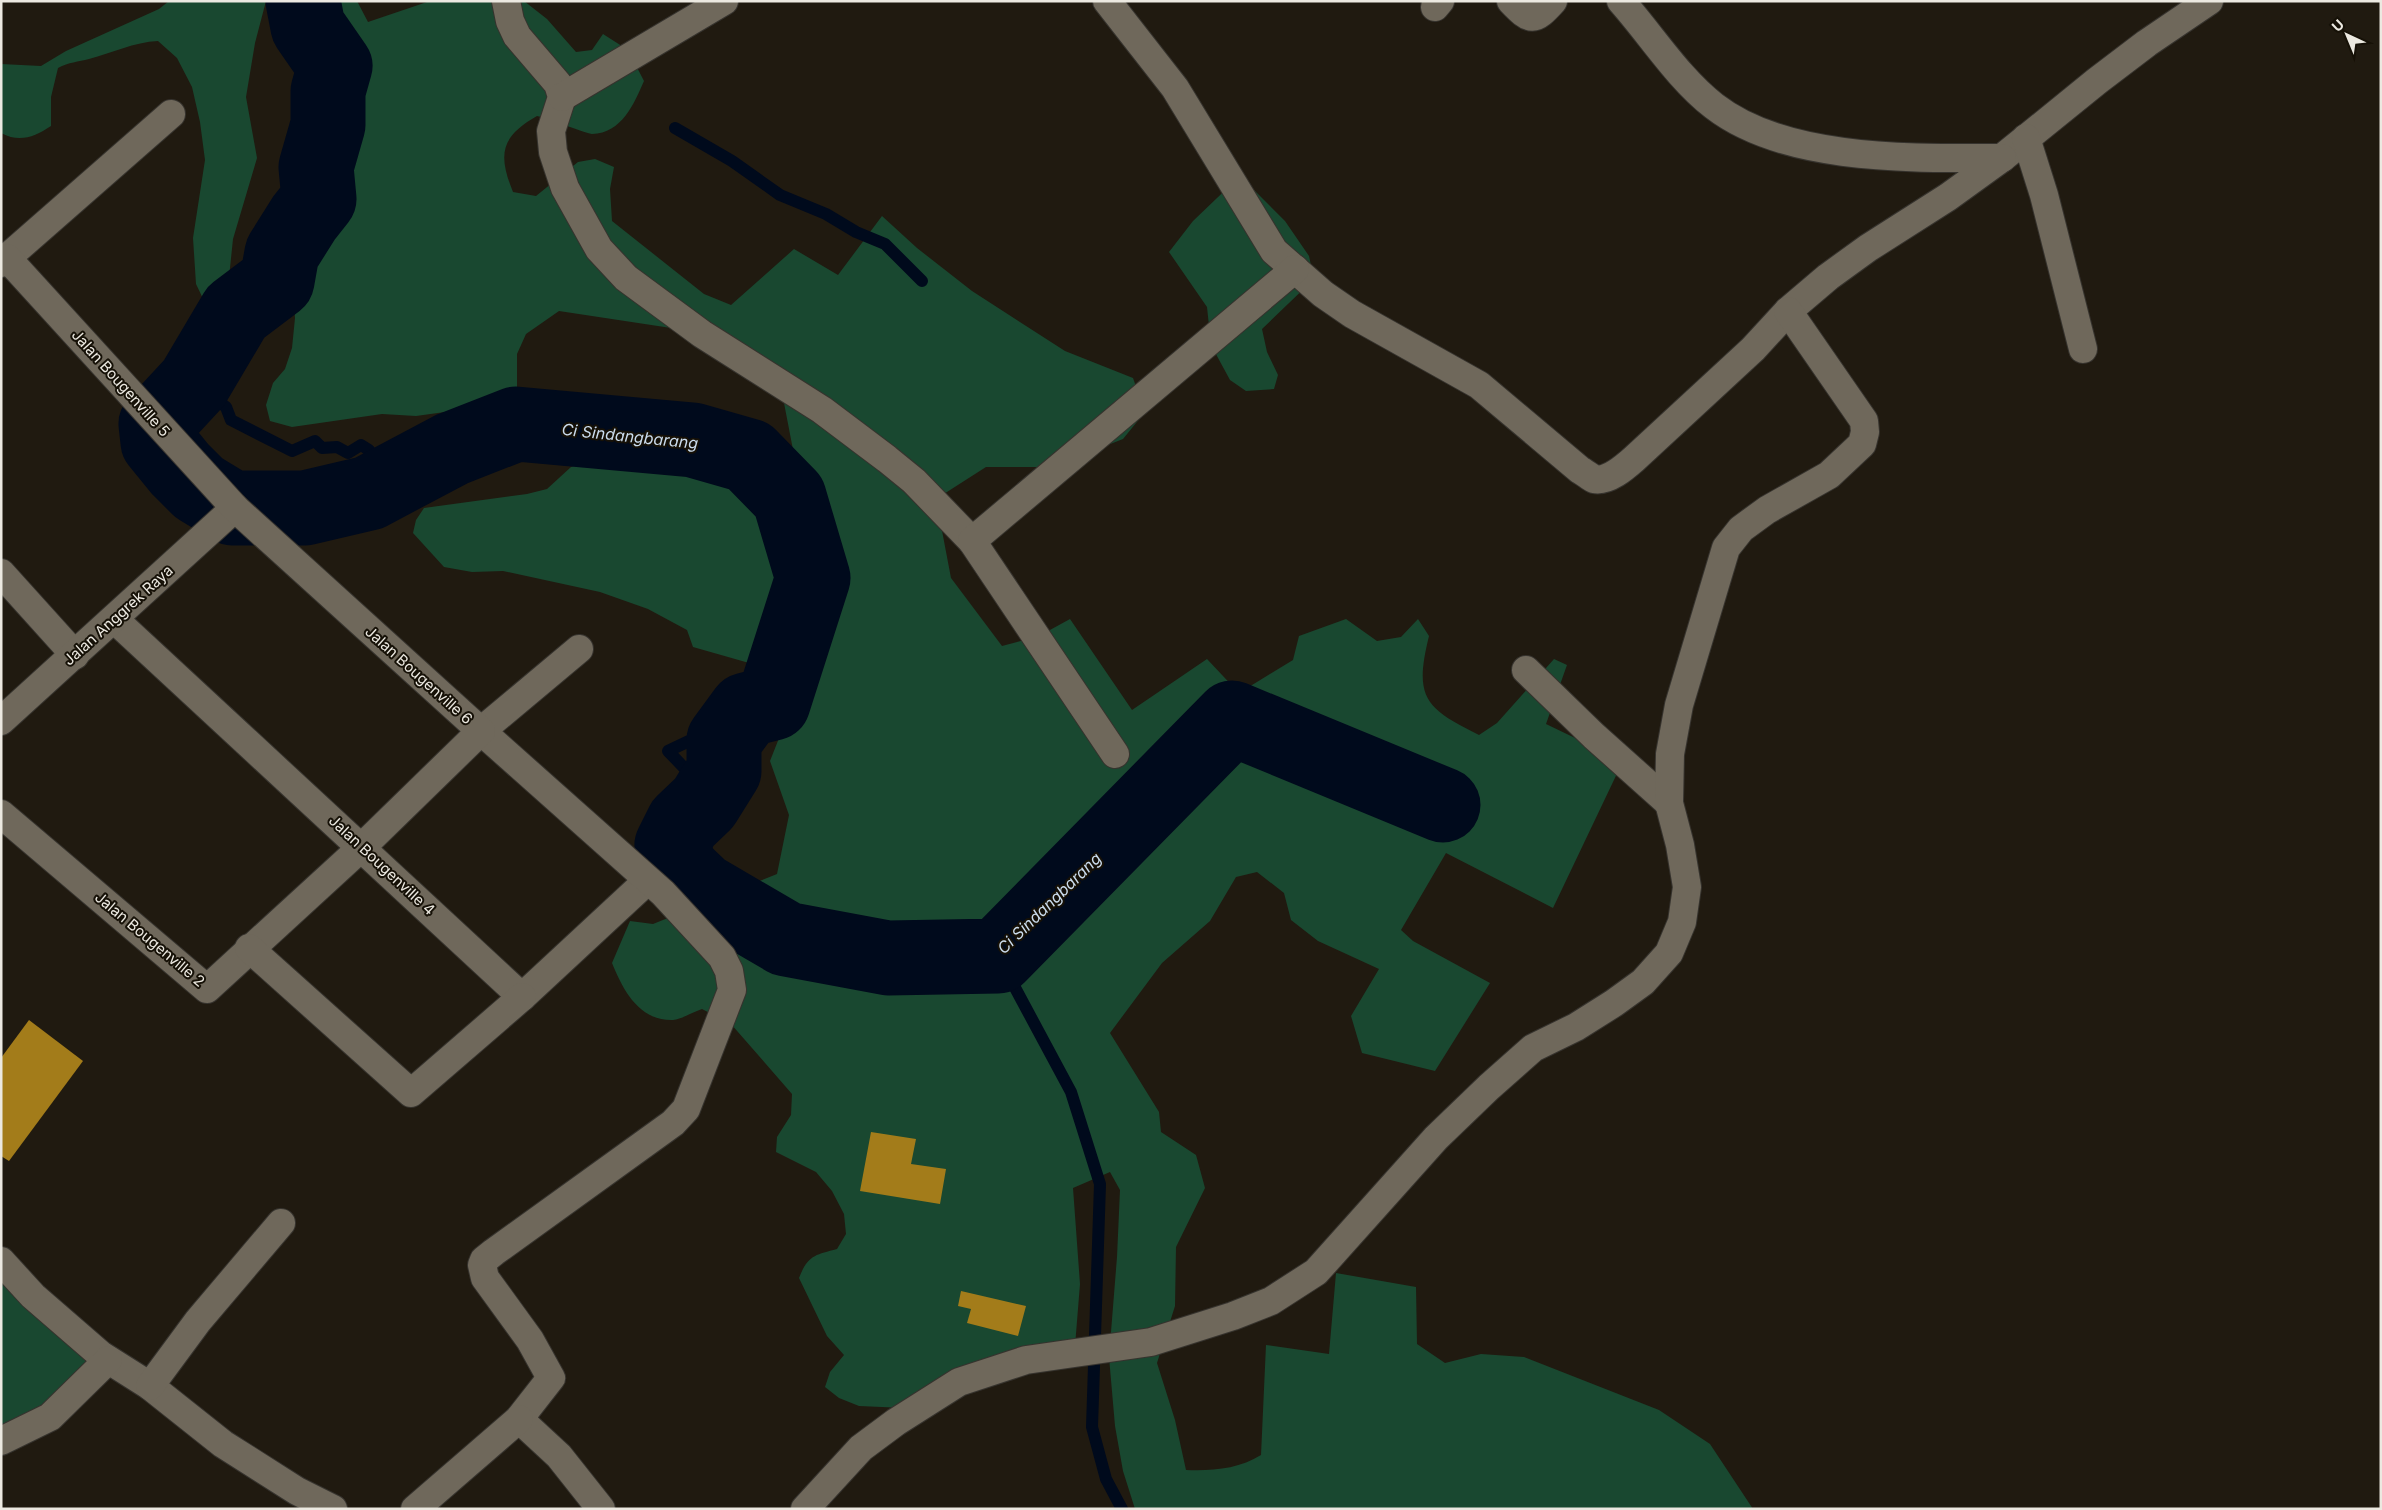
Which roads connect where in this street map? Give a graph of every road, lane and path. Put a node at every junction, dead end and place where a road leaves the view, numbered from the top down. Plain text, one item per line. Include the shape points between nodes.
1 (506, 1) edge
2 (724, 1) edge
3 (1107, 1) edge
4 (1511, 1) edge
5 (1553, 1) edge
6 (1621, 1) edge
7 (2209, 1) edge
8 (562, 97) junction
9 (171, 114) dead end
10 (2026, 138) junction
11 (2002, 158) junction
12 (4, 261) edge
13 (1295, 269) junction
14 (1788, 311) junction
15 (2083, 349) dead end
16 (235, 508) junction
17 (972, 541) junction
18 (1, 573) edge
19 (114, 620) junction
20 (579, 649) dead end
21 (75, 655) junction
22 (1526, 670) dead end
23 (1, 721) edge
24 (481, 731) junction
25 (1115, 754) dead end
26 (1669, 803) junction
27 (1, 814) edge
28 (362, 847) junction
29 (647, 881) junction
30 (249, 948) junction
31 (522, 997) junction
32 (281, 1223) dead end
33 (1, 1261) edge
34 (108, 1360) junction
35 (150, 1386) junction
36 (519, 1419) junction
37 (1, 1441) edge
38 (333, 1509) edge
39 (415, 1509) edge
40 (601, 1509) edge
41 (805, 1509) edge

1 - 8 street via 517,36 558,84
2 - 8 street
3 - 13 street via 1175,88 1274,251
4 - 5 street via 1527,17 1534,18 1540,16
6 - 11 street via 1690,84 1715,107 1744,125 1782,140 1874,156
7 - 10 street via 2147,43
8 - 17 street via 551,131 553,152 565,188 599,249 626,278 702,334 822,410 887,459 914,481
9 - 12 street
10 - 11 street
10 - 15 street via 2044,195
11 - 14 street via 1868,248
12 - 16 street, Jalan Bougenville 5
13 - 14 street via 1352,314 1479,385 1595,479 1618,472 1634,459 1753,349
13 - 17 street
14 - 26 street via 1864,421 1865,432 1862,444 1830,475 1767,510 1741,529 1726,548 1679,705 1670,754
16 - 19 street, Jalan Anggrek Raya
16 - 24 street, Jalan Bougenville 6
17 - 25 street
18 - 21 street
19 - 21 street, Jalan Anggrek Raya
19 - 28 street, Jalan Bougenville 4
20 - 24 street
21 - 23 street, Jalan Anggrek Raya
22 - 26 street
24 - 28 street, Jalan Bougenville 6
24 - 29 street
26 - 41 street via 1687,888 1682,922 1670,953 1643,982 1614,1004 1533,1048 1436,1138 1316,1272 1271,1301 1151,1342 1026,1360 959,1382 861,1448
27 - 30 street, Jalan Bougenville 2 via 207,989
28 - 30 street, Jalan Bougenville 2
28 - 31 street, Jalan Bougenville 4
29 - 31 street
29 - 36 street via 663,893 722,958 729,971 732,990 686,1110 484,1260 482,1272 485,1278 530,1340 551,1378
30 - 31 street via 412,1093
32 - 35 street via 198,1321
33 - 34 street via 33,1296
34 - 35 street
34 - 37 street via 50,1417
35 - 38 street via 223,1444 298,1492
36 - 39 street
36 - 40 street via 559,1456

